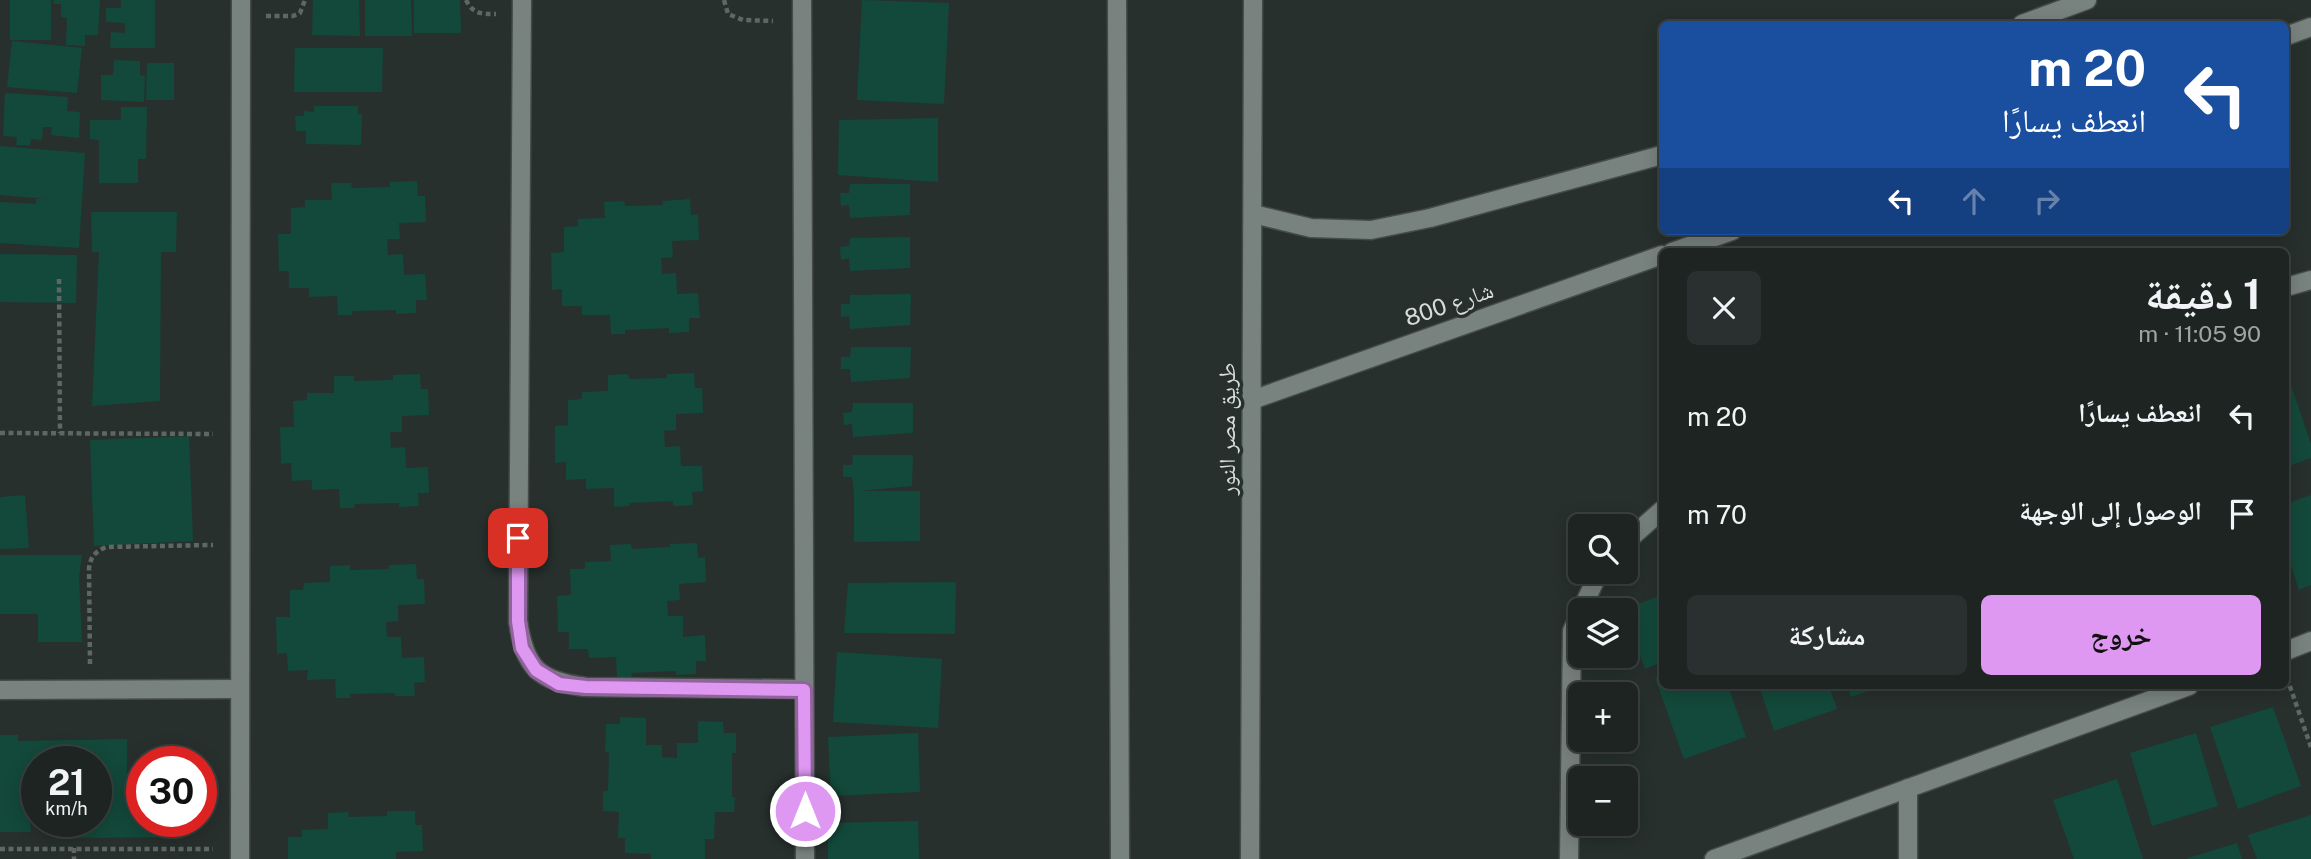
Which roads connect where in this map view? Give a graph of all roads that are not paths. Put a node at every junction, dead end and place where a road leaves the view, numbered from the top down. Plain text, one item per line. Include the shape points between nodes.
1 (522, 0) edge
2 (802, 0) edge
3 (1117, 0) edge
4 (1253, 0) edge
5 (2087, 0) edge
6 (241, 8) edge
7 (2030, 21) edge
8 (2311, 27) edge
9 (2289, 35) edge
10 (1659, 156) edge
11 (1253, 214) junction
12 (1721, 235) edge
13 (1683, 248) edge
14 (1659, 256) edge
15 (2311, 279) edge
16 (2289, 286) edge
17 (1252, 400) junction
18 (1659, 513) edge
19 (1638, 531) edge
20 (2311, 641) edge
21 (2289, 650) edge
22 (1572, 668) edge
23 (240, 689) junction
24 (2181, 689) edge
25 (0, 690) edge
26 (804, 690) junction
27 (1908, 788) junction
28 (240, 854) edge
29 (805, 859) edge
30 (1120, 859) edge
31 (1250, 859) edge
32 (1569, 859) edge
33 (1714, 859) edge
34 (1908, 859) edge

1 - 26 street via 518,607 522,648 536,670 559,684
2 - 26 street
3 - 30 street
4 - 11 street, طريق مصر النور
5 - 7 street
6 - 23 street
8 - 9 street
10 - 11 street via 1371,230 1311,228
11 - 17 street, طريق مصر النور
12 - 13 street
14 - 17 street, شارع 800
15 - 16 street
17 - 31 street, طريق مصر النور
18 - 19 street
20 - 21 street
22 - 32 street
23 - 25 street
23 - 28 street
24 - 27 street
26 - 29 street
27 - 33 street
27 - 34 street

